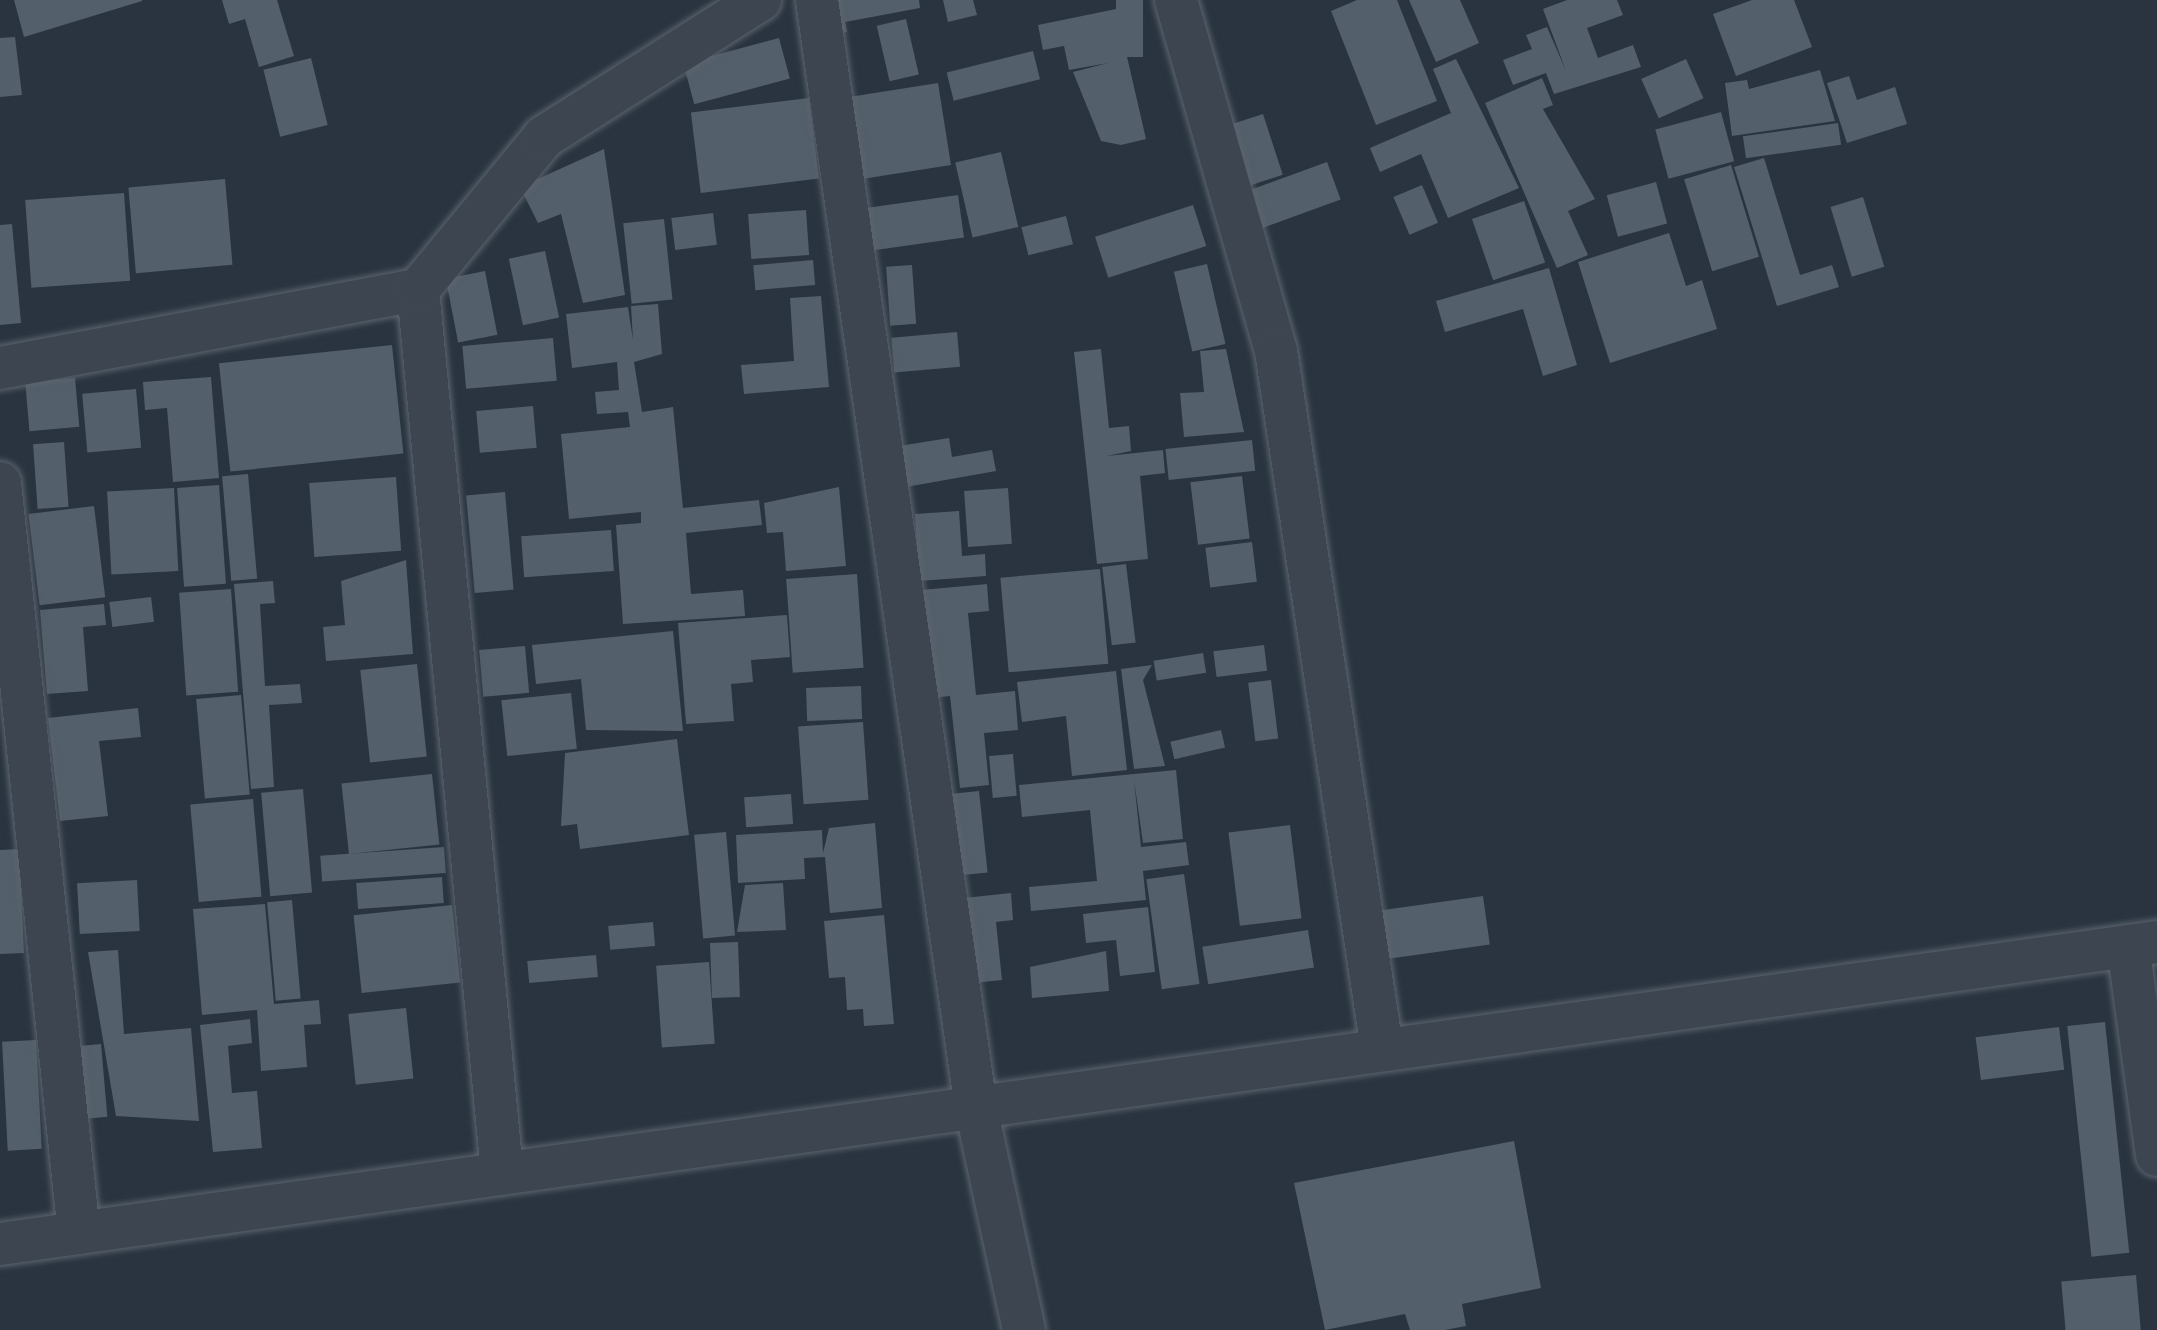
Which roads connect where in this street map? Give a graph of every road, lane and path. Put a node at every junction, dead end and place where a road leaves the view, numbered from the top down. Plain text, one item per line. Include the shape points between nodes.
1 (760, 0) edge
2 (817, 0) edge
3 (1176, 0) edge
4 (418, 290) junction
5 (0, 368) edge
6 (0, 483) edge
7 (2142, 944) edge
8 (1382, 1049) junction
9 (976, 1108) junction
10 (2157, 1155) edge
11 (502, 1172) junction
12 (80, 1234) junction
13 (0, 1244) edge
14 (1024, 1330) edge

1 - 4 street via 544,137
2 - 9 street
3 - 8 street via 1276,351
4 - 5 street
4 - 11 street
6 - 12 street
7 - 8 street
7 - 10 street
8 - 9 street
9 - 11 street
9 - 14 street
11 - 12 street
12 - 13 street

